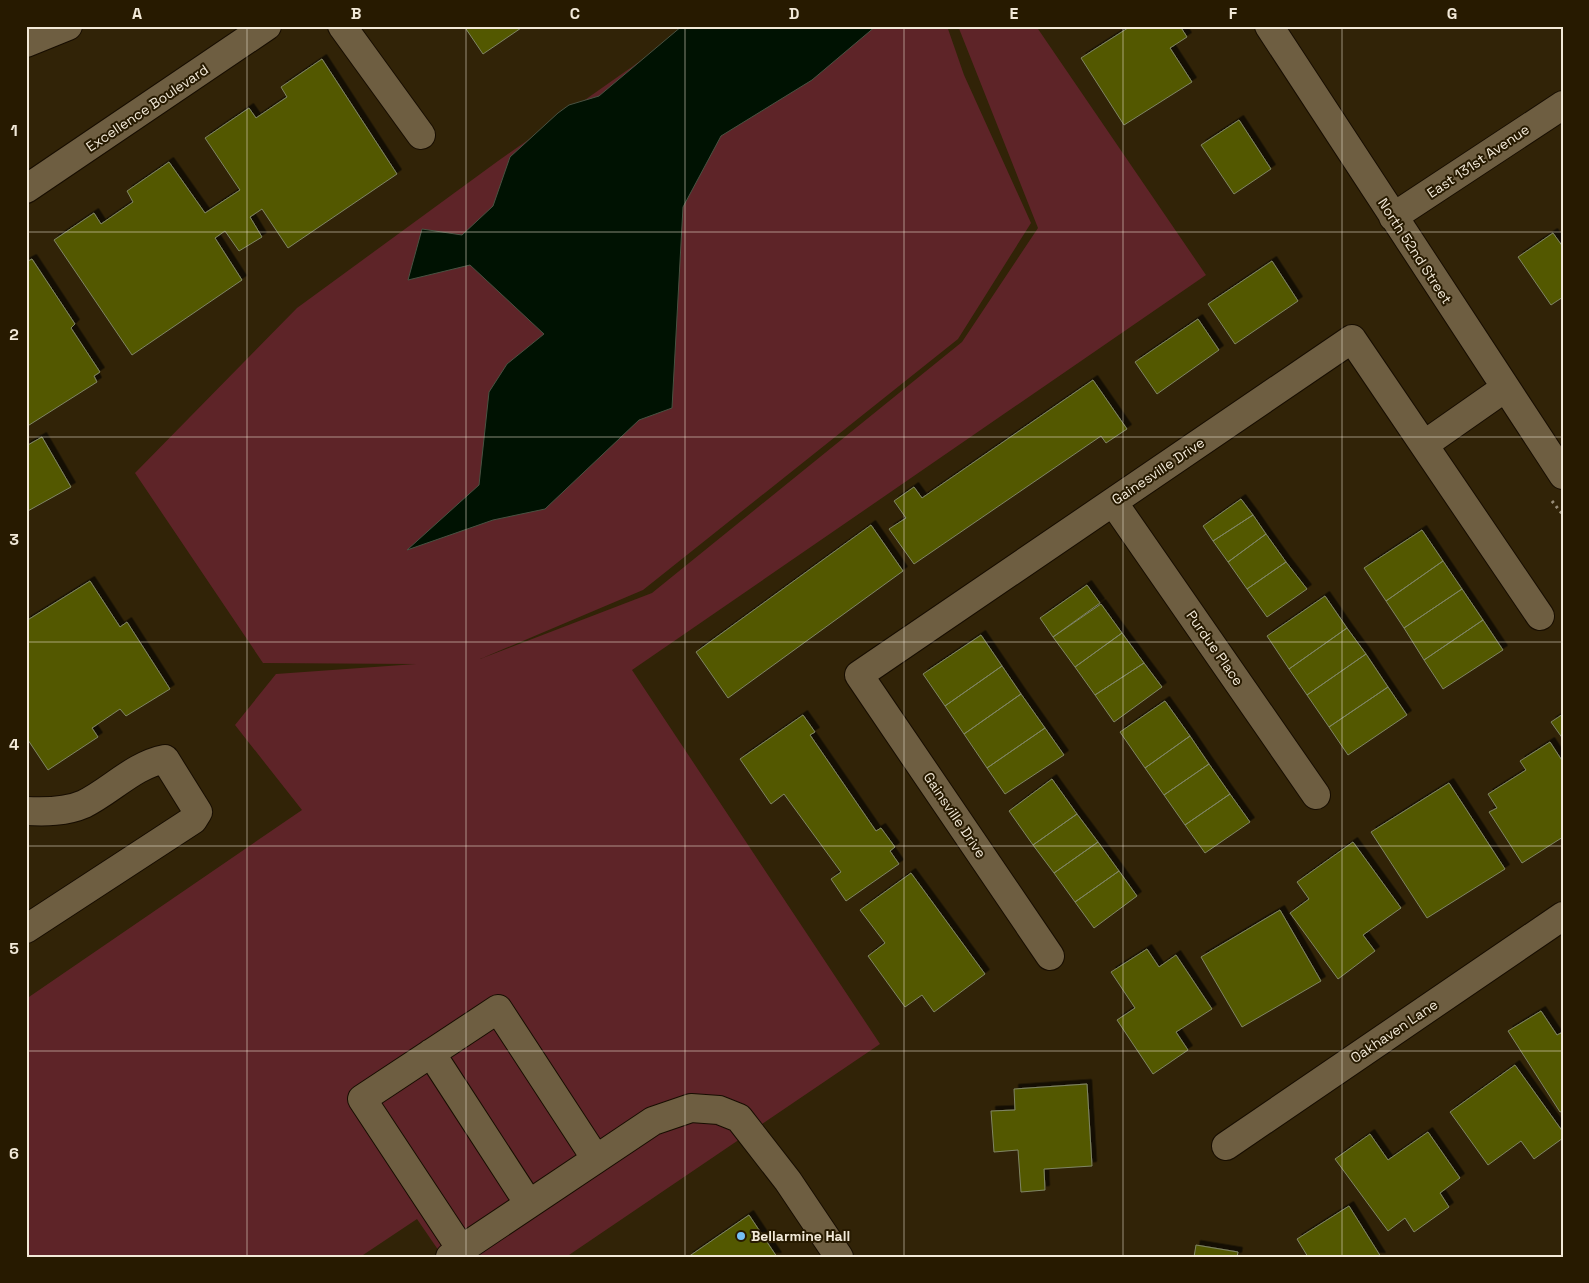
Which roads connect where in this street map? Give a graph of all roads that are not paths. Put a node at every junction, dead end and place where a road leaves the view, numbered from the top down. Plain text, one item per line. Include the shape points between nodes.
1 (68, 26) edge
2 (267, 26) edge
3 (342, 26) edge
4 (1269, 26) edge
5 (238, 34) edge
6 (26, 42) edge
7 (1563, 104) edge
8 (421, 135) dead end
9 (26, 189) edge
10 (1393, 217) junction
11 (1505, 388) junction
12 (1425, 444) junction
13 (1563, 475) edge
14 (1113, 502) junction
15 (1540, 616) dead end
16 (859, 675) joint
17 (1316, 795) dead end
18 (26, 811) edge
19 (1563, 916) edge
20 (26, 929) edge
21 (1050, 956) dead end
22 (431, 1053) junction
23 (1226, 1146) dead end
24 (596, 1159) junction
25 (529, 1204) junction
26 (456, 1253) edge
27 (839, 1257) edge

1 - 6 street
2 - 5 street, Excellence Boulevard
3 - 8 street
4 - 10 street, North 52nd Street
5 - 9 street, Excellence Boulevard
7 - 10 street, East 131st Avenue
10 - 11 street, North 52nd Street
11 - 12 street
11 - 13 street, North 52nd Street
12 - 14 street, Gainesville Drive via 1352,339
12 - 15 street, Gainesville Drive
14 - 16 street, Gainesville Drive
14 - 17 street, Purdue Place
16 - 21 street, Gainsville Drive
18 - 20 street via 53,812 83,804 150,762 165,759 198,812 193,820
19 - 23 street, Oakhaven Lane
22 - 24 street via 498,1009
22 - 25 street
22 - 26 street via 362,1098
24 - 25 street
24 - 27 street via 653,1121 691,1108 719,1110 739,1118 788,1181
25 - 26 street

